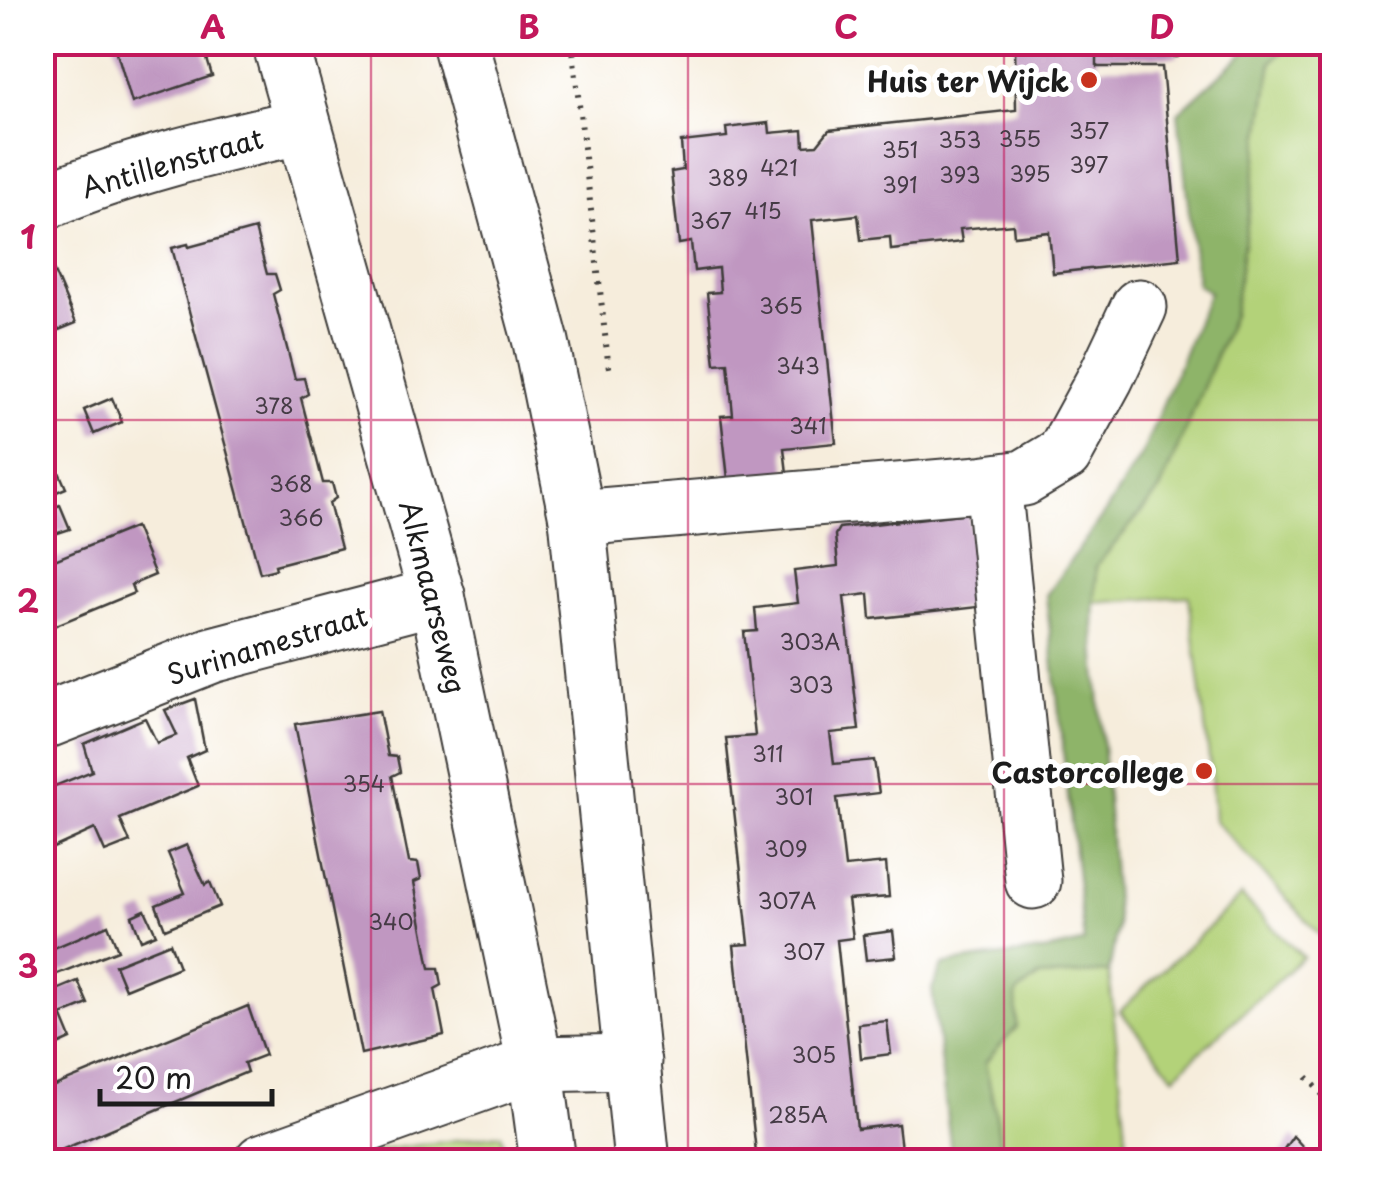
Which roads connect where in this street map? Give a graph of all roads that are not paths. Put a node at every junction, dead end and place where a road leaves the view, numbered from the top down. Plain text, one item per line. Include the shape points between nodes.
1 (280, 42) edge
2 (460, 42) edge
3 (303, 126) junction
4 (42, 202) edge
5 (1139, 307) dead end
6 (993, 482) junction
7 (577, 518) junction
8 (438, 596) junction
9 (42, 722) edge
10 (1033, 881) dead end
11 (633, 1062) junction
12 (534, 1064) junction
13 (262, 1162) edge
14 (548, 1162) edge
15 (642, 1162) edge

1 - 3 street, Alkmaarseweg
2 - 7 street via 541,342
3 - 4 street, Antillenstraat
3 - 8 street, Alkmaarseweg
5 - 6 street via 1064,454 1024,478
6 - 7 street
6 - 10 street
7 - 11 street
8 - 9 street, Surinamestraat via 212,655
8 - 12 street, Alkmaarseweg
11 - 12 street
11 - 15 street
12 - 13 street
12 - 14 street, Alkmaarseweg

